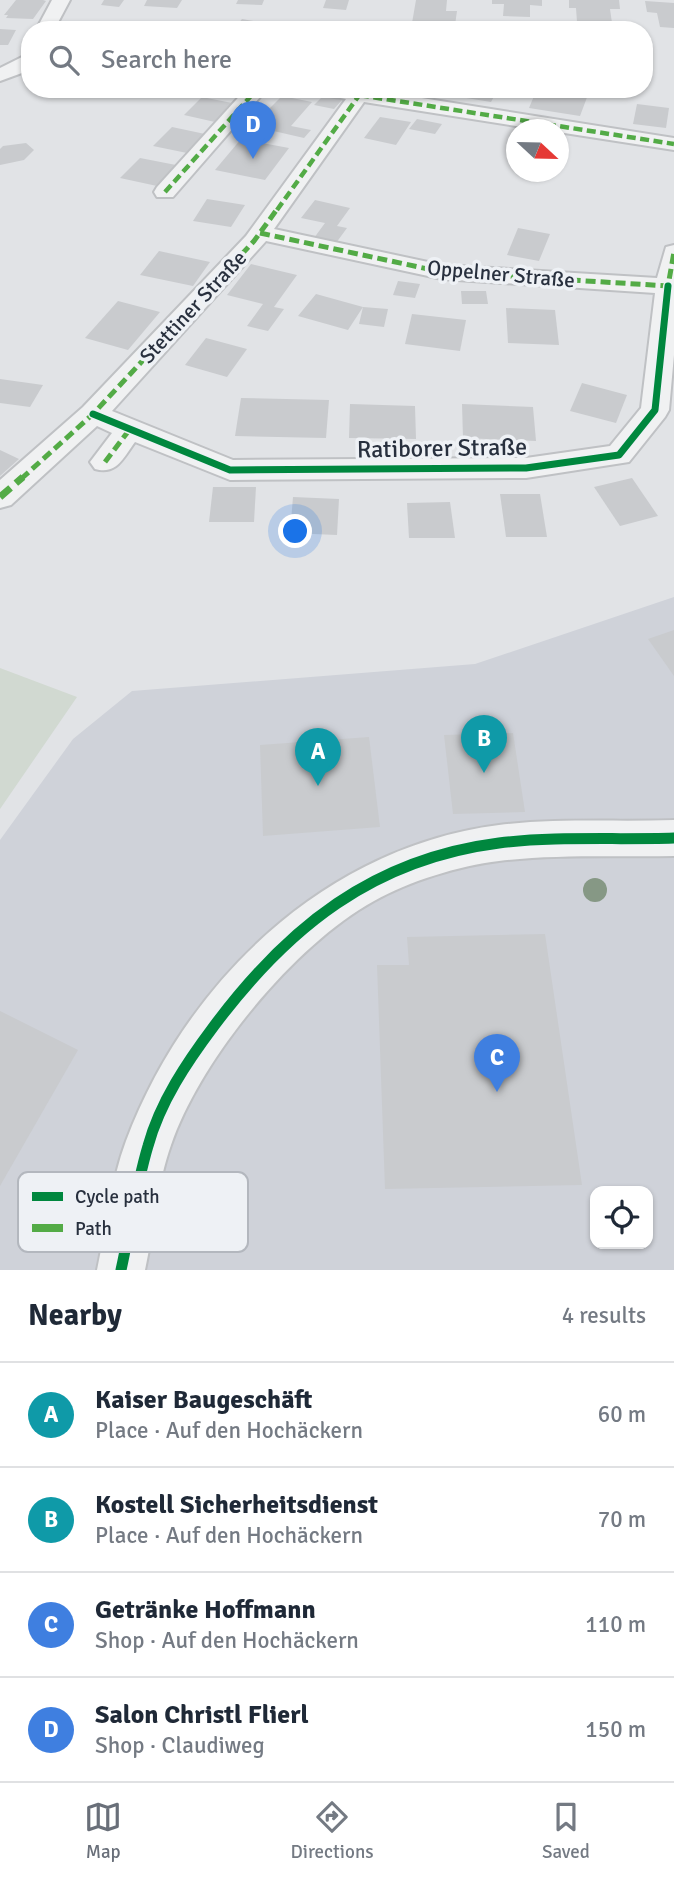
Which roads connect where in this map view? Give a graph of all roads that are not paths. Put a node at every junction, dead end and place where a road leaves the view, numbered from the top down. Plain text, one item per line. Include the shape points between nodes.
1 (61, 0) edge
2 (50, 21) edge
3 (21, 62) edge
4 (0, 63) edge
5 (21, 66) edge
6 (0, 75) edge
7 (249, 98) edge
8 (357, 98) edge
9 (385, 98) edge
10 (674, 144) edge
11 (165, 192) dead end
12 (260, 233) junction
13 (674, 251) edge
14 (668, 286) junction
15 (93, 414) junction
16 (130, 429) junction
17 (105, 462) dead end
18 (0, 496) edge
19 (674, 838) edge
20 (142, 1172) edge
21 (125, 1252) edge
22 (121, 1270) edge

1 - 2 street
3 - 4 street
5 - 6 street
7 - 11 street
8 - 12 street, Stettiner Straße
9 - 10 street
12 - 14 street, Oppelner Straße via 442,272
12 - 15 street, Stettiner Straße
13 - 14 street
14 - 16 street, Ratiborer Straße via 655,410 619,455 526,468 230,470
15 - 16 street, Ratiborer Straße
15 - 18 street, Stettiner Straße
16 - 17 street
19 - 20 street via 499,843 419,862 359,888 295,933 239,993 183,1068 148,1144
21 - 22 street

